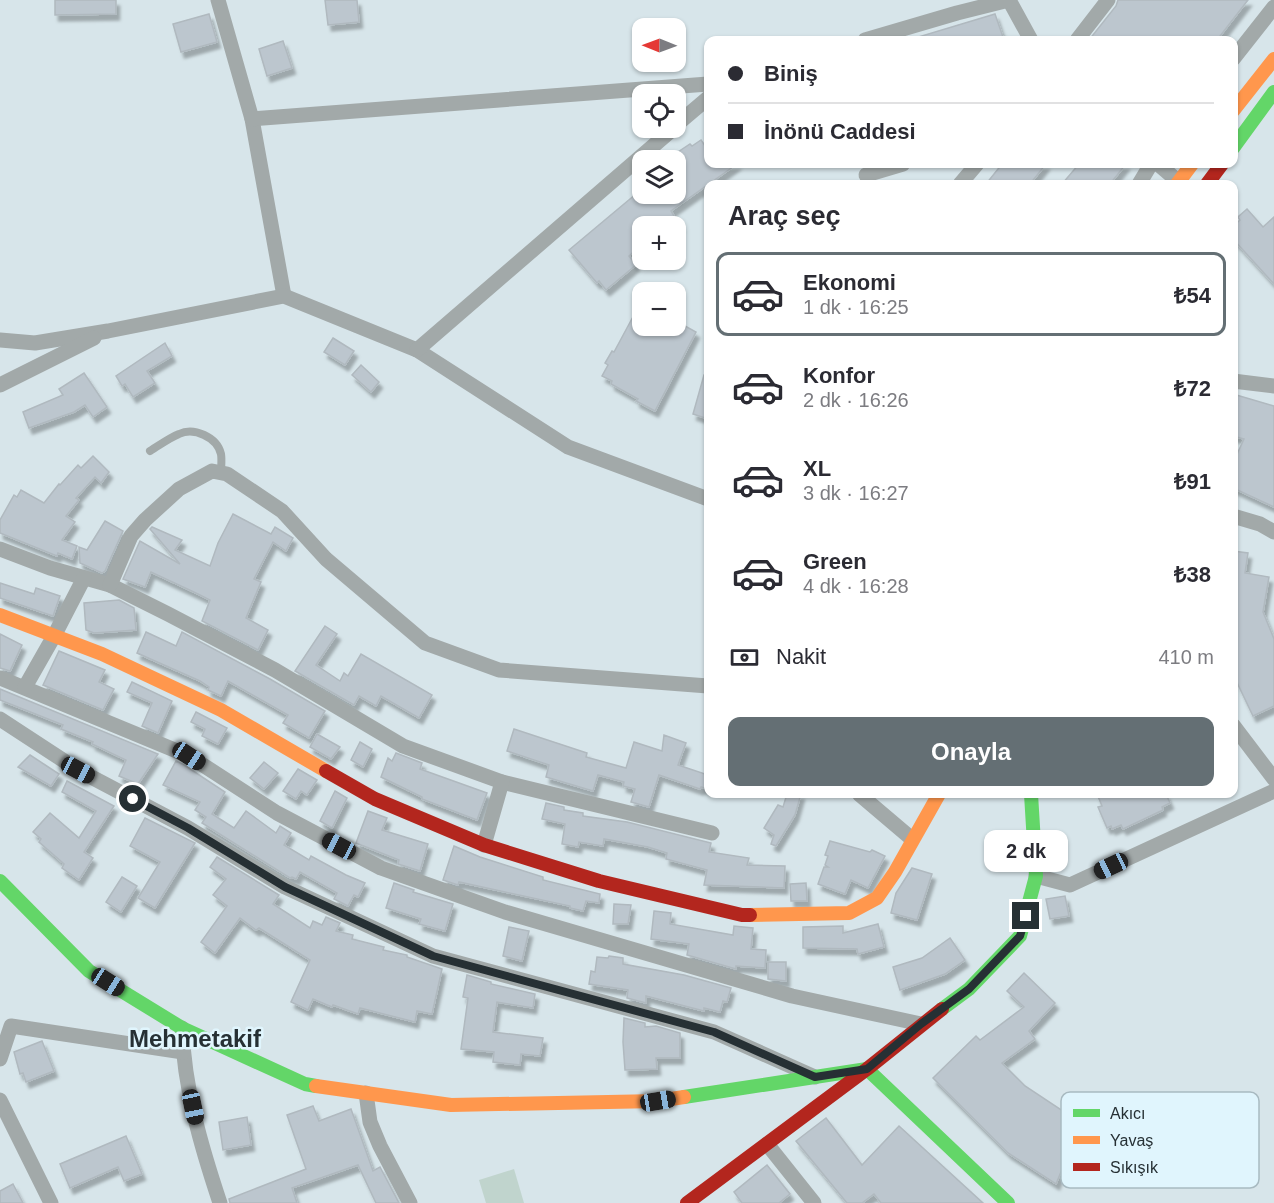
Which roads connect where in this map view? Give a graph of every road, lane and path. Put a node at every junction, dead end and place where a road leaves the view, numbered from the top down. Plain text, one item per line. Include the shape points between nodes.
1 (218, 0) edge
2 (1009, 0) edge
3 (1108, 0) edge
4 (956, 6) edge
5 (1274, 7) edge
6 (876, 36) edge
7 (1029, 36) edge
8 (1080, 36) edge
9 (1238, 53) edge
10 (1274, 59) edge
11 (704, 84) edge
12 (1274, 92) edge
13 (704, 101) edge
14 (1238, 105) edge
15 (686, 117) edge
16 (252, 119) junction
17 (661, 138) edge
18 (1238, 141) edge
19 (888, 168) edge
20 (974, 168) edge
21 (1162, 168) edge
22 (866, 174) edge
23 (964, 180) edge
24 (1175, 180) edge
25 (284, 296) junction
26 (108, 331) junction
27 (0, 340) edge
28 (417, 350) junction
29 (1238, 381) edge
30 (0, 385) edge
31 (1274, 386) edge
32 (150, 451) dead end
33 (221, 473) junction
34 (704, 498) edge
35 (1238, 517) edge
36 (1274, 532) edge
37 (0, 549) edge
38 (84, 578) junction
39 (110, 585) junction
40 (0, 615) edge
41 (54, 636) junction
42 (0, 678) edge
43 (704, 686) edge
44 (25, 687) junction
45 (0, 719) edge
46 (1238, 732) edge
47 (1274, 779) edge
48 (502, 782) junction
49 (1274, 791) edge
50 (864, 798) edge
51 (937, 798) edge
52 (1031, 798) edge
53 (712, 833) dead end
54 (912, 838) junction
55 (484, 845) junction
56 (1036, 876) junction
57 (0, 881) edge
58 (921, 1024) junction
59 (182, 1028) junction
60 (183, 1052) junction
61 (0, 1059) edge
62 (867, 1069) junction
63 (815, 1077) junction
64 (366, 1093) junction
65 (0, 1100) edge
66 (767, 1144) junction
67 (51, 1203) edge
68 (220, 1203) edge
69 (410, 1203) edge
70 (687, 1203) edge
71 (814, 1203) edge
72 (1008, 1203) edge

1 - 16 street
2 - 4 street
2 - 7 street
3 - 8 street
4 - 6 street
5 - 9 street
10 - 14 street
11 - 16 street
12 - 18 street
13 - 15 street
16 - 25 street
17 - 28 street
19 - 22 street
20 - 23 street
21 - 24 street
25 - 26 street
25 - 28 street
26 - 27 street via 35,343
26 - 30 street
28 - 34 street via 568,447
29 - 31 street
32 - 33 lane via 180,433 203,434 219,448
33 - 39 street via 212,471 179,489 146,520 131,536
33 - 43 street via 243,483 282,511 326,559 425,643 499,670
35 - 36 street
37 - 38 street
38 - 39 street
38 - 41 street
39 - 48 street via 275,670 403,746
40 - 41 street
41 - 44 street
41 - 55 street via 221,710 375,799
42 - 44 street
44 - 58 street via 189,756 277,813 381,868 505,912 769,989
45 - 63 street via 78,770 188,828 285,887 433,956 714,1032
46 - 47 street
48 - 53 street
48 - 55 street
49 - 56 street via 1070,885
50 - 54 street
51 - 54 street
52 - 56 street
54 - 55 street via 877,898 849,913 754,915 599,881
56 - 58 street via 1020,936 969,989
57 - 59 street via 89,971
58 - 62 street
59 - 60 street
59 - 64 street via 305,1084
60 - 61 street via 11,1026
60 - 68 street via 202,1151
62 - 63 street
62 - 66 street
62 - 72 street
63 - 64 street via 658,1101 451,1105
64 - 69 street via 370,1122
65 - 67 street
66 - 70 street
66 - 71 street

